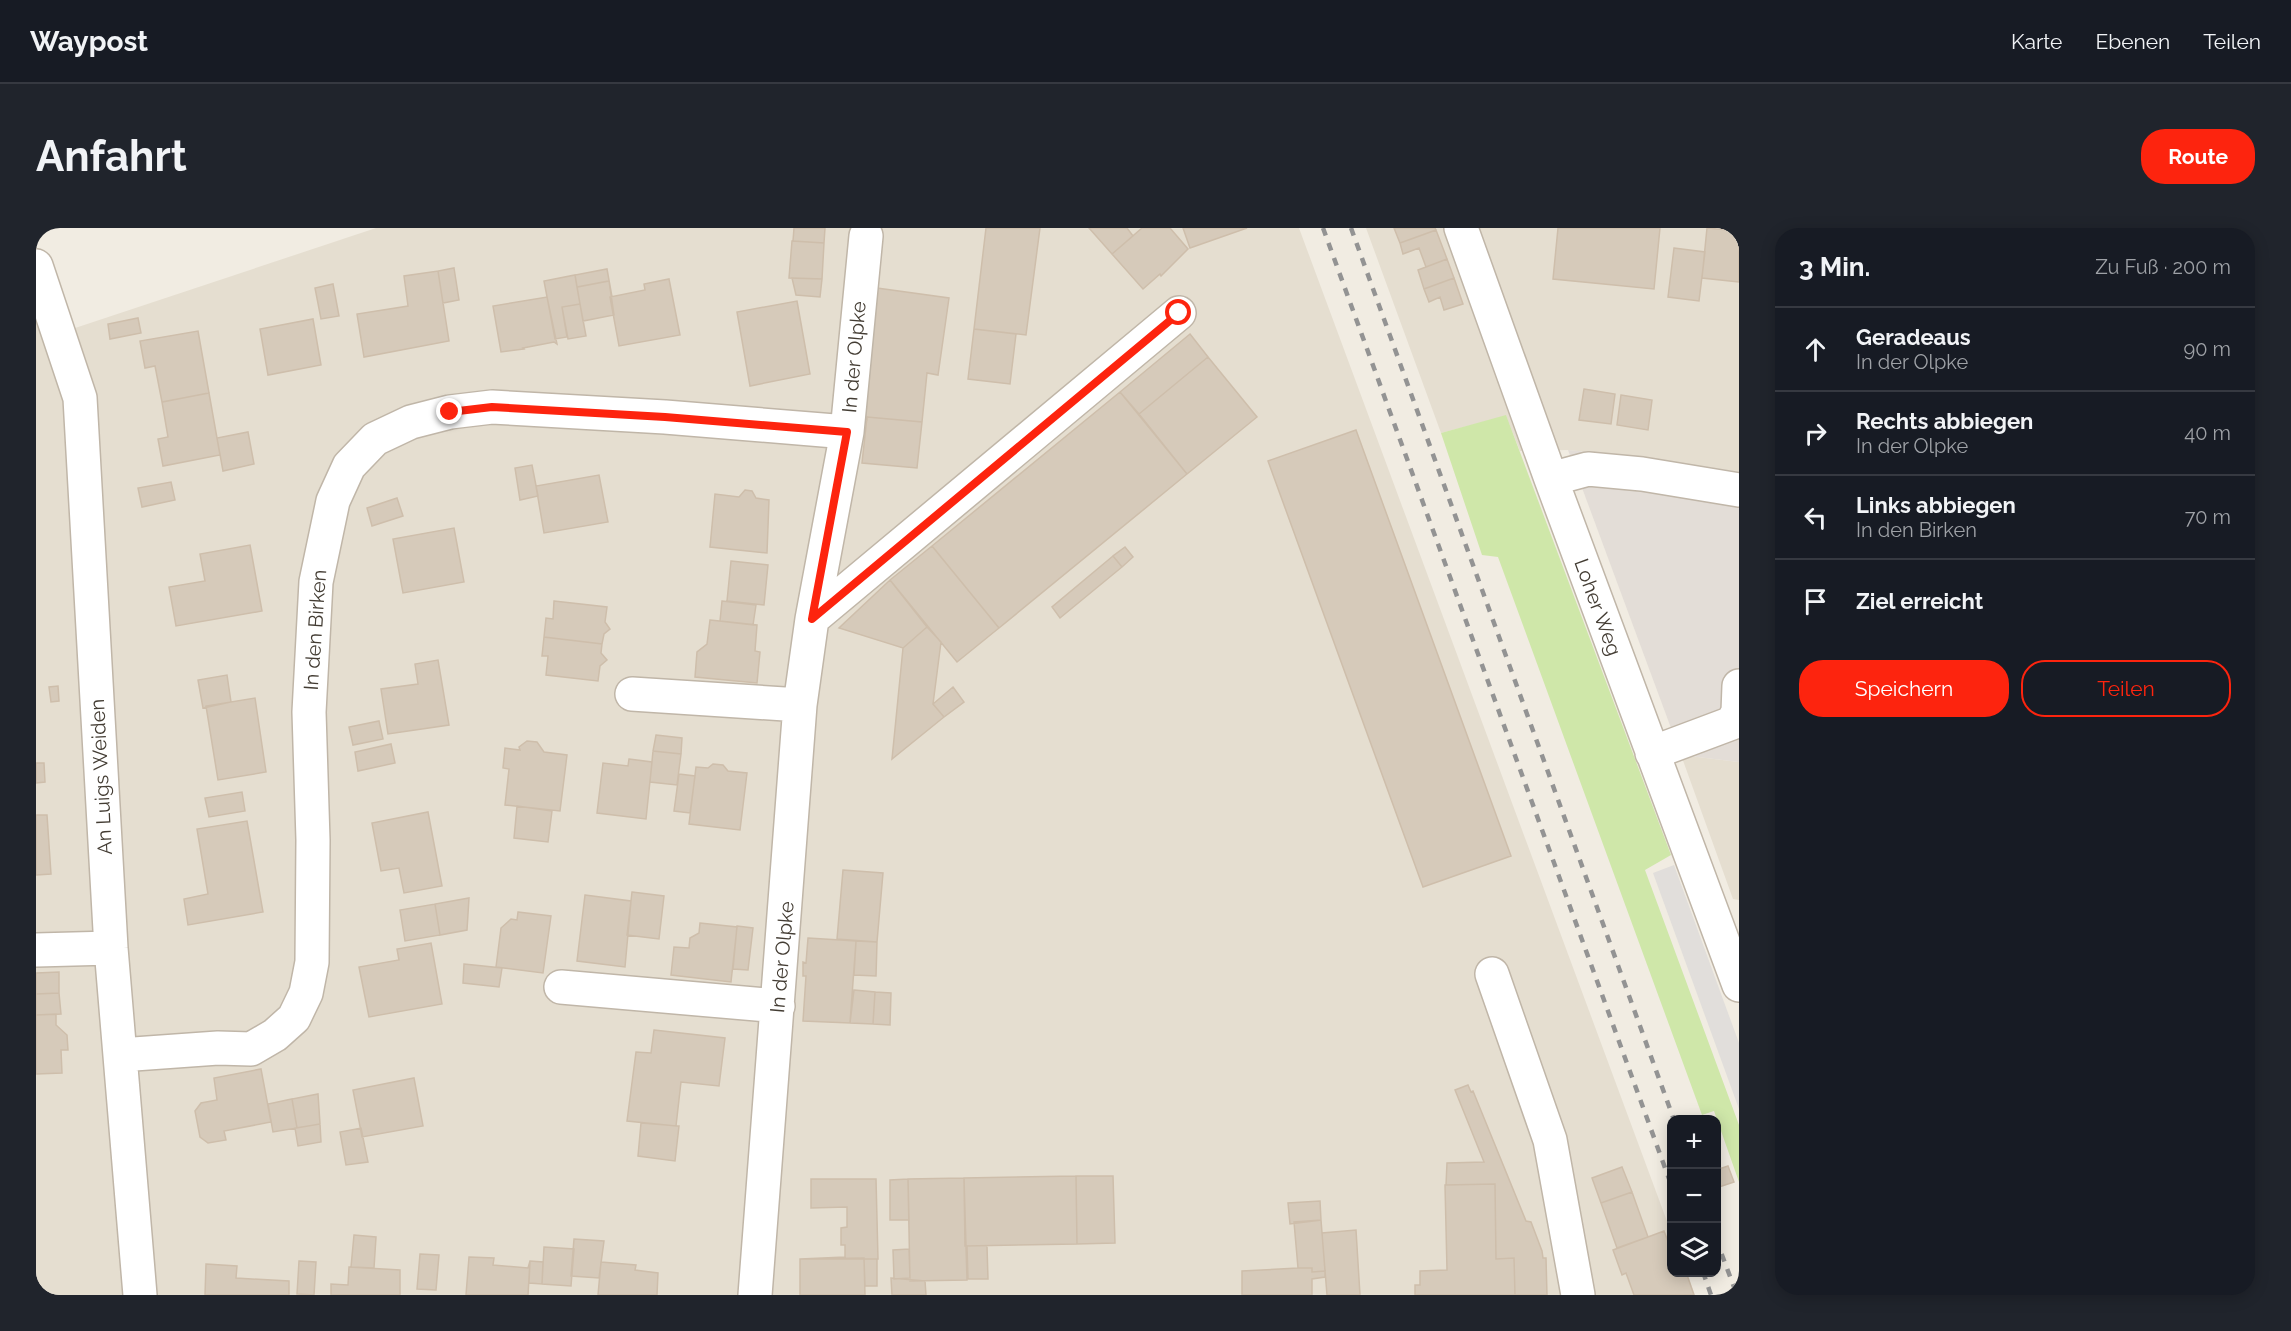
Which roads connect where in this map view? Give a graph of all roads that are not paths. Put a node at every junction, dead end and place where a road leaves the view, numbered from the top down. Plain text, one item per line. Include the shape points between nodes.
1 (1461, 228) edge
2 (866, 236) dead end
3 (36, 266) edge
4 (1179, 313) dead end
5 (847, 432) junction
6 (1551, 480) junction
7 (1739, 490) edge
8 (812, 619) junction
9 (1739, 686) edge
10 (632, 694) dead end
11 (800, 705) junction
12 (1652, 753) junction
13 (111, 948) junction
14 (36, 950) edge
15 (1492, 974) dead end
16 (1739, 985) edge
17 (561, 987) dead end
18 (778, 1006) junction
19 (120, 1055) junction
20 (140, 1295) edge
21 (755, 1295) edge
22 (1578, 1295) edge

1 - 6 street, Loher Weg
2 - 5 street, In der Olpke
3 - 13 street, An Luigs Weiden via 80,398
4 - 8 street
5 - 8 street, In der Olpke
5 - 19 street, In den Birken via 492,407 411,422 375,440 349,466 333,501 316,582 309,712 312,962 306,993 294,1018 251,1049
6 - 7 street via 1588,470 1642,474
6 - 12 street, Loher Weg
8 - 11 street, In der Olpke
9 - 12 street via 1732,723
10 - 11 street
11 - 18 street, In der Olpke
12 - 16 street, Loher Weg
13 - 14 street
13 - 19 street, An Luigs Weiden
15 - 22 street via 1550,1140
17 - 18 street
18 - 21 street, In der Olpke
19 - 20 street, An Luigs Weiden

